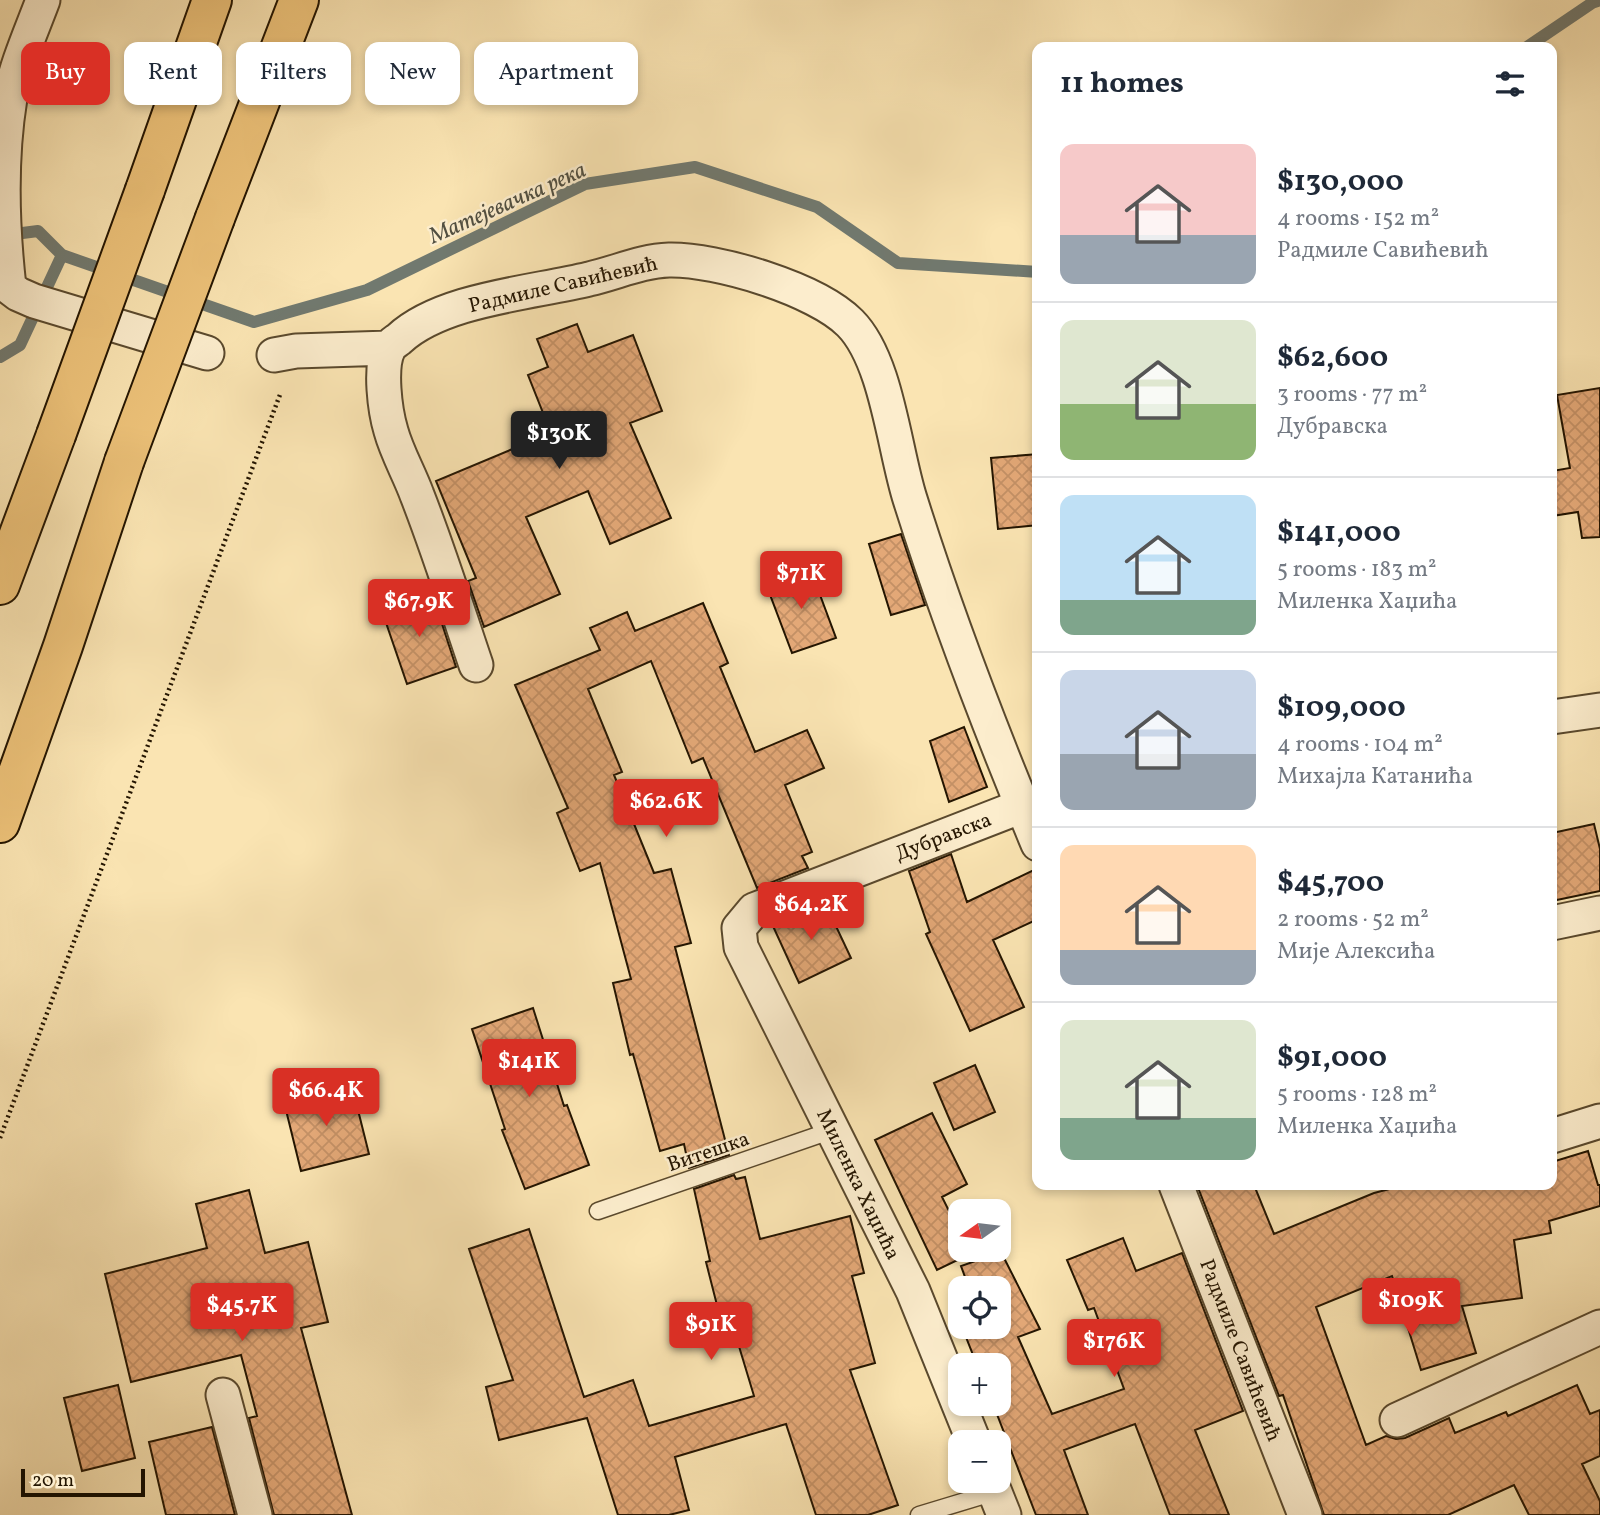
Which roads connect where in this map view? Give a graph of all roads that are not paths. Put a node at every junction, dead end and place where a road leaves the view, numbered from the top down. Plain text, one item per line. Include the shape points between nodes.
1 (43, 0) edge
2 (212, 0) edge
3 (299, 0) edge
4 (389, 348) junction
5 (207, 353) dead end
6 (285, 353) road end
7 (0, 585) edge
8 (476, 665) dead end
9 (1600, 710) edge
10 (1557, 716) edge
11 (1030, 804) edge
12 (0, 823) edge
13 (1600, 913) edge
14 (1557, 922) edge
15 (738, 928) joint
16 (1600, 1121) edge
17 (832, 1130) junction
18 (1557, 1134) edge
19 (1178, 1190) edge
20 (598, 1211) dead end
21 (1600, 1327) edge
22 (223, 1395) dead end
23 (1397, 1420) dead end
24 (969, 1430) edge
25 (996, 1496) edge
26 (255, 1515) edge
27 (919, 1515) edge
28 (1305, 1515) edge

1 - 5 street via 10,95 6,125 3,212 9,287 40,303
2 - 7 highway, bridge
3 - 12 highway, bridge via 124,463
4 - 6 street
4 - 8 street via 383,376 391,434
4 - 11 street, Радмиле Савићевић via 409,329 437,314 642,263 671,260 751,274 830,307 851,324 877,369 909,495 973,686
9 - 10 street
11 - 15 street, Дубравска via 754,910
13 - 14 street
15 - 17 street, Миленка Хаџића via 741,947
16 - 18 street
17 - 20 lane, Витешка
17 - 24 street, Миленка Хаџића via 913,1291
19 - 28 street, Радмиле Савићевић
21 - 23 street
22 - 26 street
25 - 27 lane

